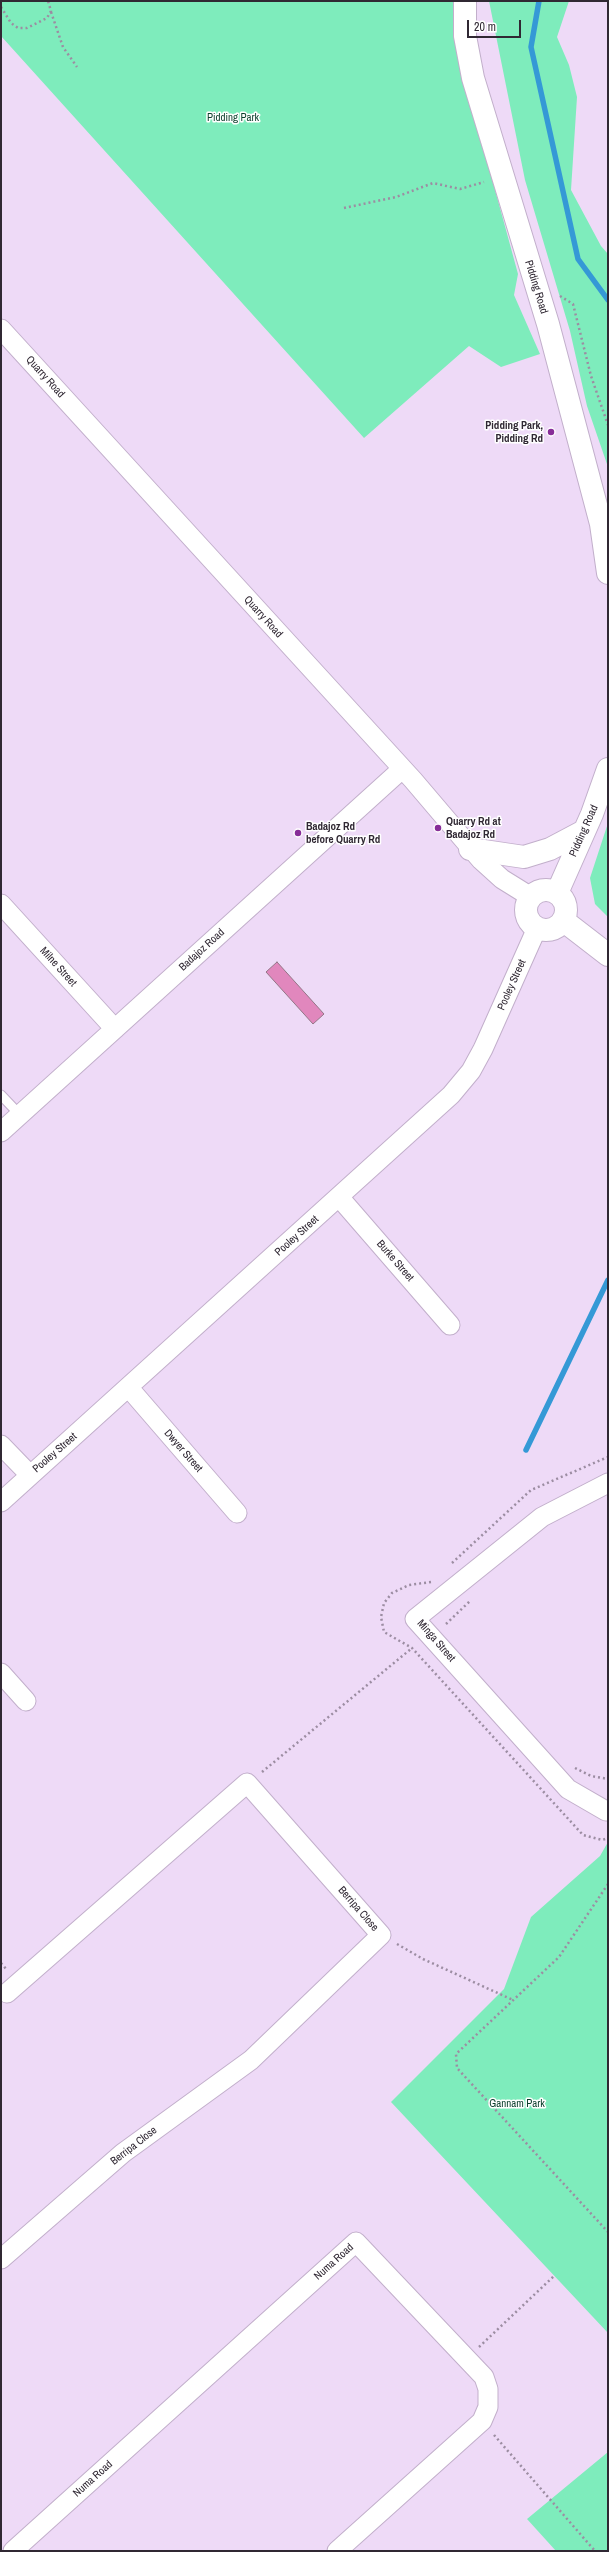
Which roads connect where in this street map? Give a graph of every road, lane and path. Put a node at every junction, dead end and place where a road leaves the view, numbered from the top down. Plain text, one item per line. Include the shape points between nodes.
1 (48, 1) edge
2 (465, 1) edge
3 (1, 7) edge
4 (50, 11) junction
5 (77, 67) dead end
6 (433, 183) dead end
7 (344, 208) dead end
8 (1, 329) edge
9 (608, 573) edge
10 (402, 769) junction
11 (608, 769) edge
12 (584, 831) junction
13 (470, 848) junction
14 (557, 893) junction
15 (531, 897) junction
16 (1, 904) edge
17 (564, 921) junction
18 (536, 928) junction
19 (608, 955) edge
20 (115, 1029) junction
21 (1, 1095) edge
22 (20, 1115) junction
23 (1, 1132) edge
24 (339, 1197) junction
25 (450, 1325) dead end
26 (129, 1388) junction
27 (1, 1444) edge
28 (608, 1457) edge
29 (30, 1475) junction
30 (608, 1483) edge
31 (1, 1502) edge
32 (236, 1513) dead end
33 (450, 1566) dead end
34 (438, 1577) dead end
35 (445, 1623) dead end
36 (450, 1629) dead end
37 (412, 1648) junction
38 (1, 1673) edge
39 (26, 1701) dead end
40 (569, 1762) dead end
41 (608, 1779) edge
42 (247, 1783) junction
43 (606, 1810) dead end
44 (608, 1838) edge
45 (608, 1884) edge
46 (381, 1935) junction
47 (7, 1993) dead end
48 (513, 2000) junction
49 (608, 2232) edge
50 (1, 2258) edge
51 (554, 2276) dead end
52 (467, 2359) junction
53 (482, 2421) junction
54 (12, 2551) edge
55 (337, 2551) edge
56 (595, 2551) edge

1 - 4 path
2 - 9 street, Pidding Road via 465,36 473,78 548,324 601,524
3 - 4 path via 11,23 18,28 27,28 47,18
4 - 5 path via 63,47
6 - 7 path via 396,197
8 - 10 street, Quarry Road
10 - 13 street, Quarry Road
10 - 20 street, Badajoz Road
11 - 12 street, Pidding Road
12 - 13 street via 550,849 524,857
12 - 14 street, Pidding Road
13 - 15 street, Quarry Road via 496,874
14 - 15 street via 540,891
14 - 17 street via 566,905
15 - 18 street via 526,910 527,918
16 - 20 street, Milne Street
17 - 18 street via 555,929
17 - 19 street
18 - 24 street, Pooley Street via 471,1071 451,1095
20 - 22 street, Badajoz Road
21 - 22 lane
22 - 23 street, Badajoz Road
24 - 25 street, Burke Street
24 - 26 street, Pooley Street
26 - 29 street, Pooley Street
26 - 32 street, Dwyer Street
27 - 29 street
28 - 33 path via 531,1490
29 - 31 street, Pooley Street
30 - 43 street, Minga Street via 542,1517 415,1619 568,1789
34 - 37 path via 432,1582 409,1585 392,1592 384,1603 381,1617 384,1632
35 - 36 path
37 - 42 path
37 - 44 path via 583,1835 602,1840
38 - 39 street
40 - 41 path via 574,1768 591,1776
42 - 46 street, Berripa Close
42 - 47 street
45 - 48 path via 559,1957
46 - 48 path via 423,1959
46 - 50 street, Berripa Close via 251,2060 123,2153
48 - 49 path via 456,2054 457,2068
51 - 52 path
52 - 53 street, Numa Road via 484,2377 488,2389 488,2407
52 - 54 street, Numa Road via 356,2242
53 - 55 street
53 - 56 path

